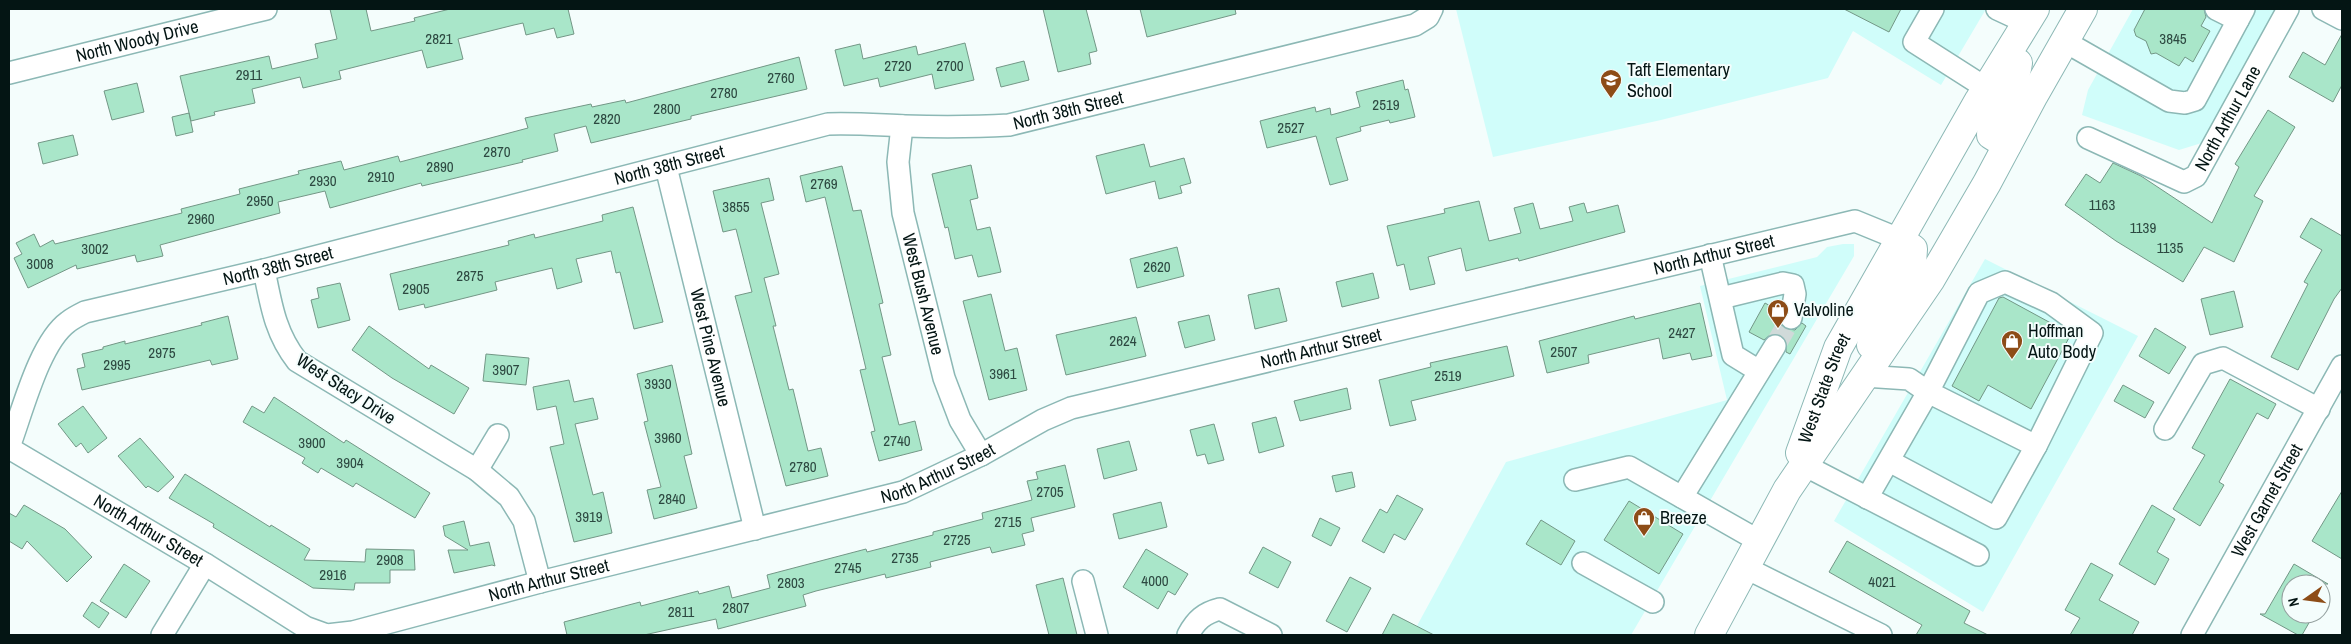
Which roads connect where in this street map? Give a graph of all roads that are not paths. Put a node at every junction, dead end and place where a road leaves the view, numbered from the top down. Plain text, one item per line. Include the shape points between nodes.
1 (266, 9) edge
2 (1432, 9) edge
3 (1933, 9) edge
4 (1997, 9) edge
5 (2083, 9) edge
6 (2216, 9) edge
7 (2288, 9) edge
8 (2323, 9) edge
9 (2241, 14) edge
10 (2342, 19) edge
11 (2027, 22) edge
12 (2064, 42) junction
13 (9, 73) edge
14 (1986, 88) junction
15 (902, 126) junction
16 (2088, 138) dead end
17 (2007, 145) junction
18 (666, 167) junction
19 (1899, 239) junction
20 (1710, 255) junction
21 (264, 270) junction
22 (1721, 298) junction
23 (1791, 318) tunnel mouth
24 (1775, 346) tunnel mouth
25 (2342, 366) edge
26 (1759, 371) junction
27 (1864, 376) junction
28 (1928, 392) junction
29 (2318, 408) junction
30 (2165, 429) dead end
31 (498, 435) dead end
32 (2036, 446) junction
33 (9, 448) edge
34 (981, 455) junction
35 (1889, 461) junction
36 (1804, 465) junction
37 (477, 470) junction
38 (1575, 480) dead end
39 (1787, 490) junction
40 (1682, 497) junction
41 (1867, 498) junction
42 (755, 529) junction
43 (1759, 541) junction
44 (1978, 555) dead end
45 (1583, 563) dead end
46 (205, 564) junction
47 (1746, 568) junction
48 (1082, 581) dead end
49 (540, 582) junction
50 (1653, 602) dead end
51 (1191, 629) edge
52 (1717, 633) edge
53 (162, 635) edge
54 (1097, 635) edge
55 (1271, 635) edge
56 (1881, 635) edge
57 (2192, 635) edge

1 - 13 street, North Woody Drive
2 - 15 street, North 38th Street via 1428,17 1415,25 1009,125
3 - 14 street via 1914,42
4 - 11 street
5 - 12 main road, West State Street
6 - 9 street
7 - 16 street, North Arthur Lane via 2196,176 2184,182
8 - 10 street
9 - 12 street via 2195,100 2185,102 2169,101
11 - 14 main road, West State Street
11 - 17 main road via 2017,72 1991,127 1991,135
12 - 17 main road, West State Street
14 - 19 main road, West State Street
15 - 18 street, North 38th Street via 857,122 828,124
15 - 34 street, West Bush Avenue via 898,162 903,213 944,378 960,420
17 - 27 main road, West State Street via 1931,279
18 - 21 street, North 38th Street
18 - 42 street, West Pine Avenue
19 - 20 street, North Arthur Street via 1855,221
19 - 27 main road, West State Street via 1913,248 1912,265 1869,349
19 - 39 main road, West State Street via 1838,348
20 - 22 street
20 - 34 street, North Arthur Street via 1071,408
21 - 33 street, North 38th Street via 85,312 67,322 42,356
21 - 37 street, West Stacy Drive via 276,323 285,345 297,361
22 - 23 street via 1783,283 1793,285 1795,294
22 - 26 street via 1733,355
24 - 26 street
25 - 29 street, West Garnet Street
26 - 40 street
27 - 28 street via 1909,379
27 - 36 main road, West State Street
28 - 32 street
28 - 32 street via 1979,293 2005,282 2051,302 2092,333
28 - 35 street
29 - 30 street via 2223,358 2202,364
29 - 57 street, West Garnet Street
31 - 37 street
32 - 35 street via 1996,518
33 - 46 street, North Arthur Street
34 - 42 street, North Arthur Street via 903,492
35 - 41 street
36 - 39 main road, West State Street
36 - 41 street
37 - 49 street, West Stacy Drive via 509,497 524,521
38 - 40 street via 1629,467
39 - 43 main road, West State Street
40 - 43 street
41 - 44 street
42 - 49 street, North Arthur Street
43 - 47 main road, West State Street
45 - 50 street
46 - 49 street, North Arthur Street via 305,627 327,635 353,632
46 - 53 street
47 - 52 main road, West State Street
47 - 56 street
48 - 54 street
51 - 55 street via 1207,612 1220,609

